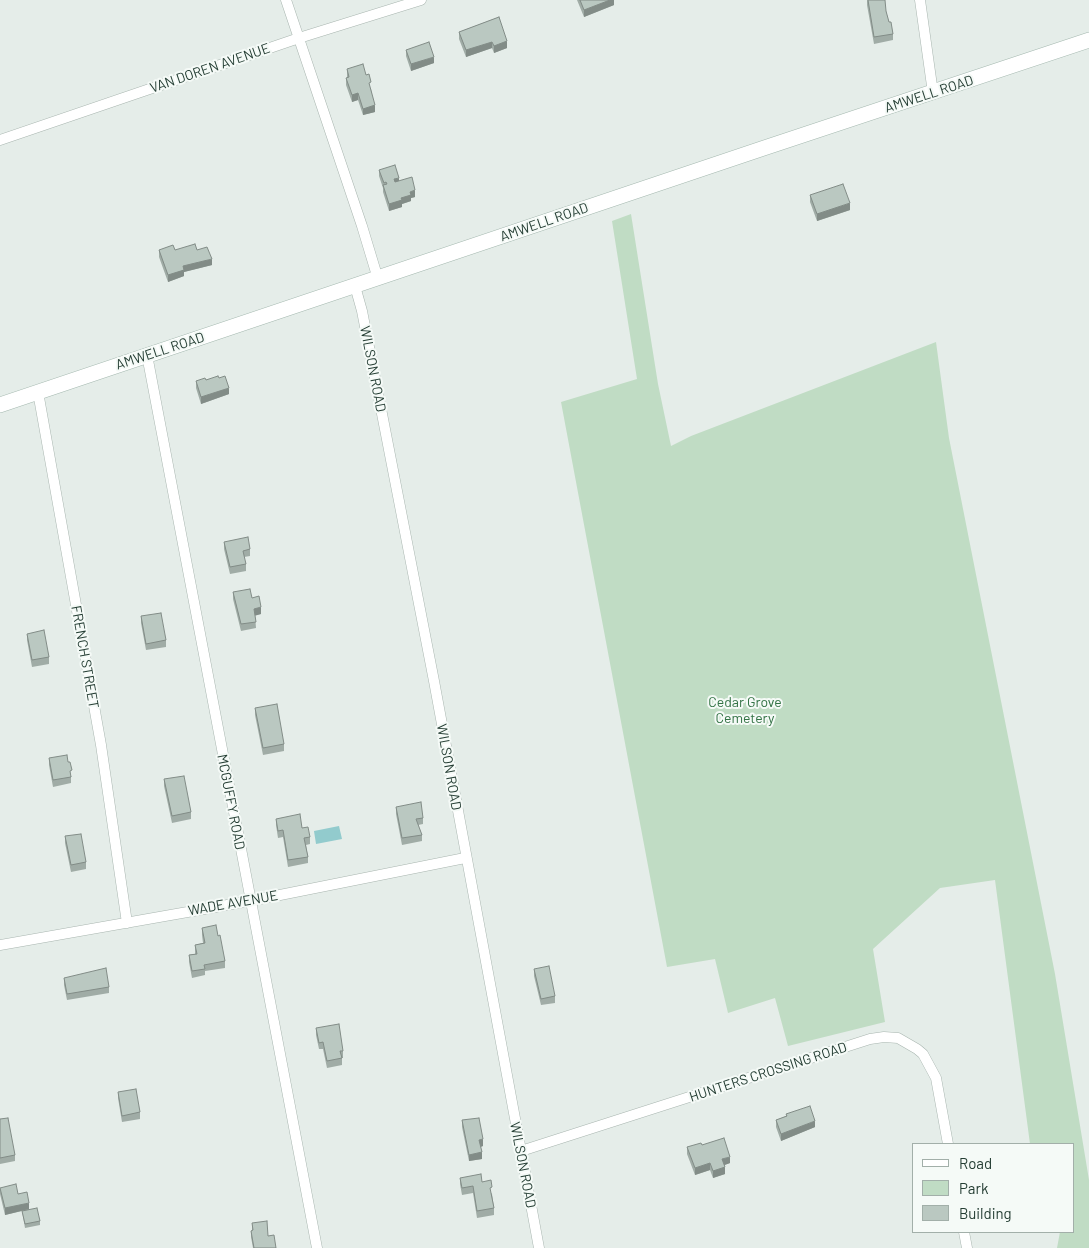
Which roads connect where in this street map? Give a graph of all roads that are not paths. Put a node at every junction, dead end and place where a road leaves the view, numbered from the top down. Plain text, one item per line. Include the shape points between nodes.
1 (286, 0) edge
2 (422, 0) edge
3 (920, 0) edge
4 (299, 38) junction
5 (1089, 40) edge
6 (933, 93) junction
7 (0, 140) edge
8 (378, 279) junction
9 (355, 286) junction
10 (147, 355) junction
11 (38, 392) junction
12 (0, 405) edge
13 (466, 858) junction
14 (250, 901) junction
15 (128, 923) junction
16 (0, 945) edge
17 (948, 1143) edge
18 (521, 1151) junction
19 (964, 1233) edge
20 (318, 1248) edge
21 (539, 1248) edge
22 (966, 1248) edge

1 - 4 street
2 - 4 street, VAN DOREN AVENUE
3 - 6 street
4 - 7 street, VAN DOREN AVENUE
4 - 8 street
5 - 6 main road, AMWELL ROAD
6 - 8 main road, AMWELL ROAD
8 - 9 main road, AMWELL ROAD
9 - 10 main road, AMWELL ROAD
9 - 13 street, WILSON ROAD
10 - 11 main road, AMWELL ROAD
10 - 14 street, MCGUFFY ROAD
11 - 12 main road, AMWELL ROAD
11 - 15 street, FRENCH STREET via 101,745
13 - 14 street, WADE AVENUE
13 - 18 street, WILSON ROAD
14 - 15 street, WADE AVENUE
14 - 20 street, MCGUFFY ROAD
15 - 16 street, WADE AVENUE
17 - 18 street, HUNTERS CROSSING ROAD via 936,1078 923,1054 898,1038 884,1037
18 - 21 street, WILSON ROAD
19 - 22 street

